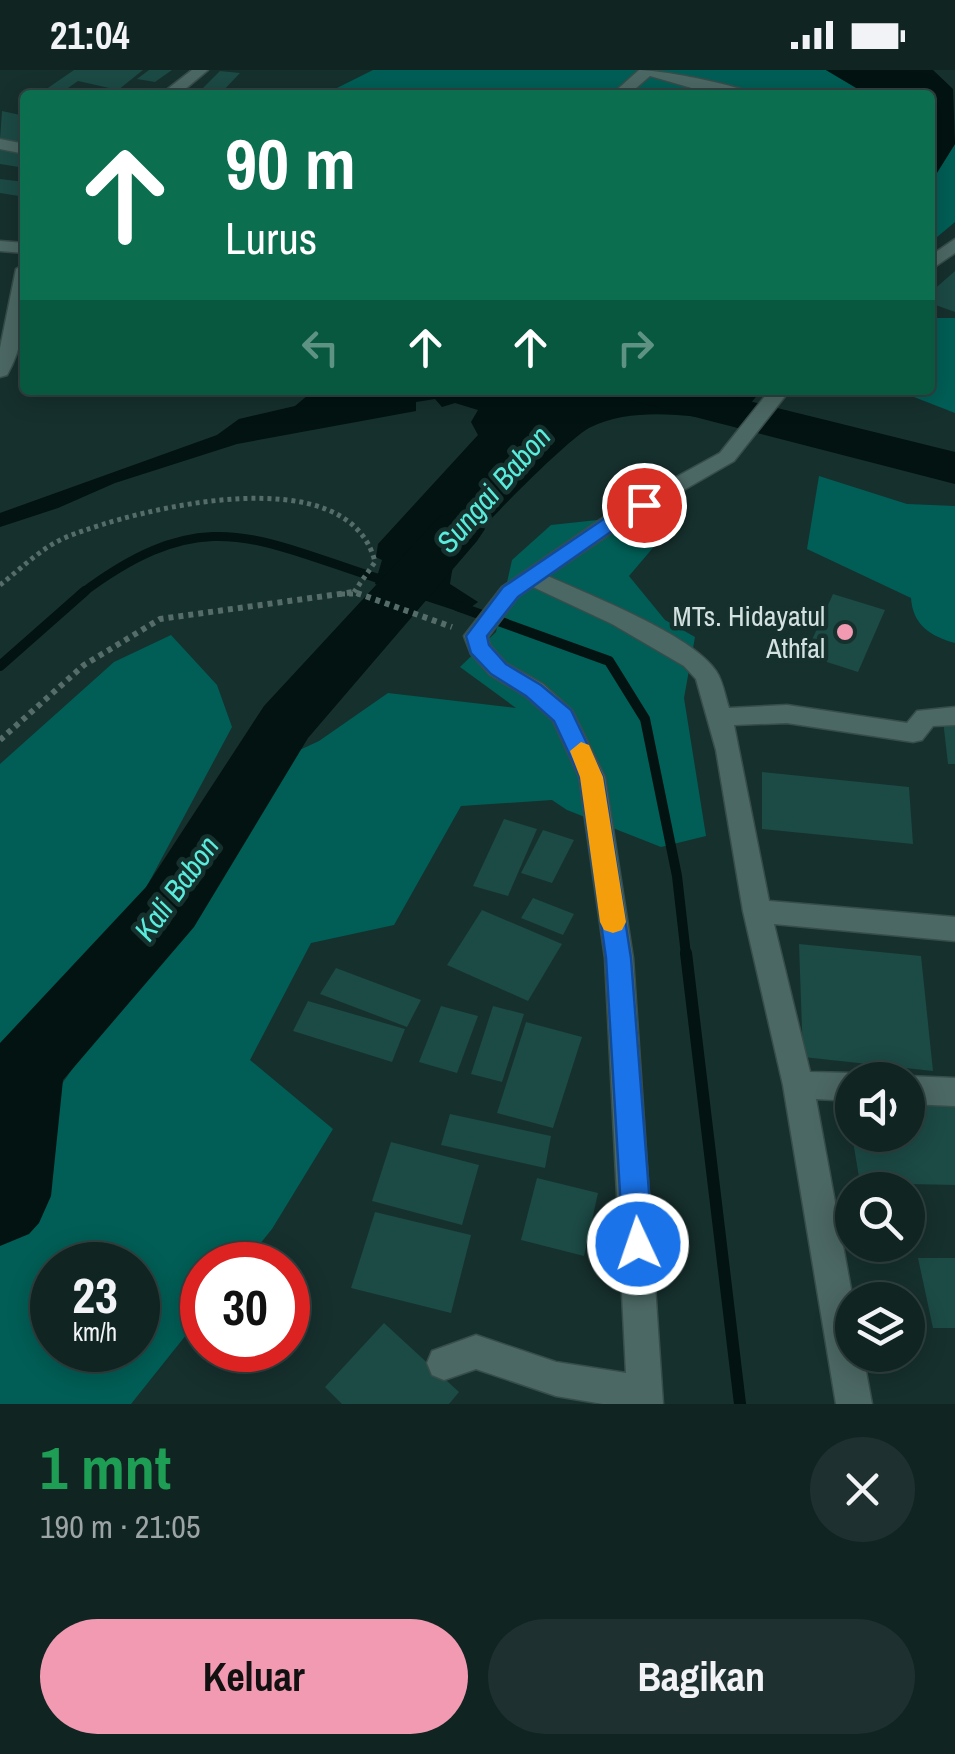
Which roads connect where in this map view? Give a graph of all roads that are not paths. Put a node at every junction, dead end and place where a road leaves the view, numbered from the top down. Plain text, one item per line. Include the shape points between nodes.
1 (201, 70) edge
2 (175, 90) edge
3 (625, 90) edge
4 (704, 90) edge
5 (955, 244) edge
6 (935, 261) edge
7 (20, 294) edge
8 (0, 371) edge
9 (776, 395) edge
10 (534, 579) junction
11 (720, 716) junction
12 (955, 716) edge
13 (758, 911) junction
14 (955, 929) edge
15 (798, 1085) junction
16 (835, 1087) edge
17 (925, 1091) edge
18 (955, 1092) edge
19 (444, 1363) dead end
20 (645, 1399) edge
21 (854, 1404) edge

1 - 2 street
3 - 4 street via 648,72
5 - 6 street
7 - 8 street
9 - 10 street via 739,446 709,470 615,520
10 - 11 street via 692,660 706,676
10 - 20 street via 470,628 498,669 563,716 592,777 618,958
11 - 12 street via 787,714 913,733 926,718
11 - 13 street
13 - 14 street
13 - 15 street
15 - 16 street
15 - 21 street
17 - 18 street
19 - 20 street via 476,1352

